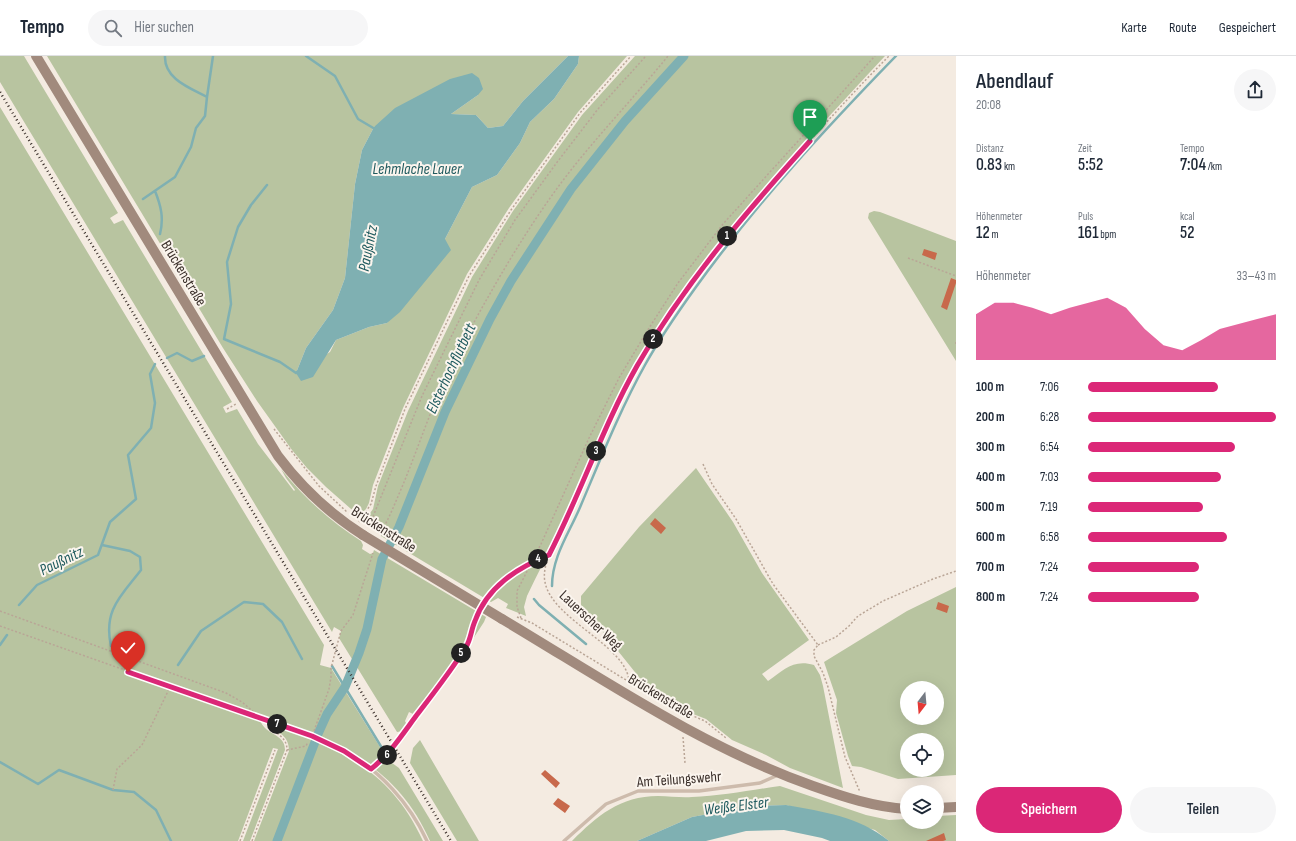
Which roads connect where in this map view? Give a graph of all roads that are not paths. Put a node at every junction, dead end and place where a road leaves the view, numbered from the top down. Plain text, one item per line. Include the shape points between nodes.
1 (36, 56) edge
2 (260, 718) road end
3 (781, 774) junction
4 (956, 807) edge
5 (944, 808) edge
6 (900, 809) edge
7 (427, 841) edge
8 (564, 841) edge

1 - 3 main road, Brückenstraße, bridge via 278,456 325,508 688,730 733,754
2 - 7 lane via 312,736 344,751 371,769 393,788 422,829
3 - 6 main road, Brückenstraße via 861,802
3 - 8 lane, Am Teilungswehr via 760,783 699,791 638,791 606,804
4 - 5 main road

